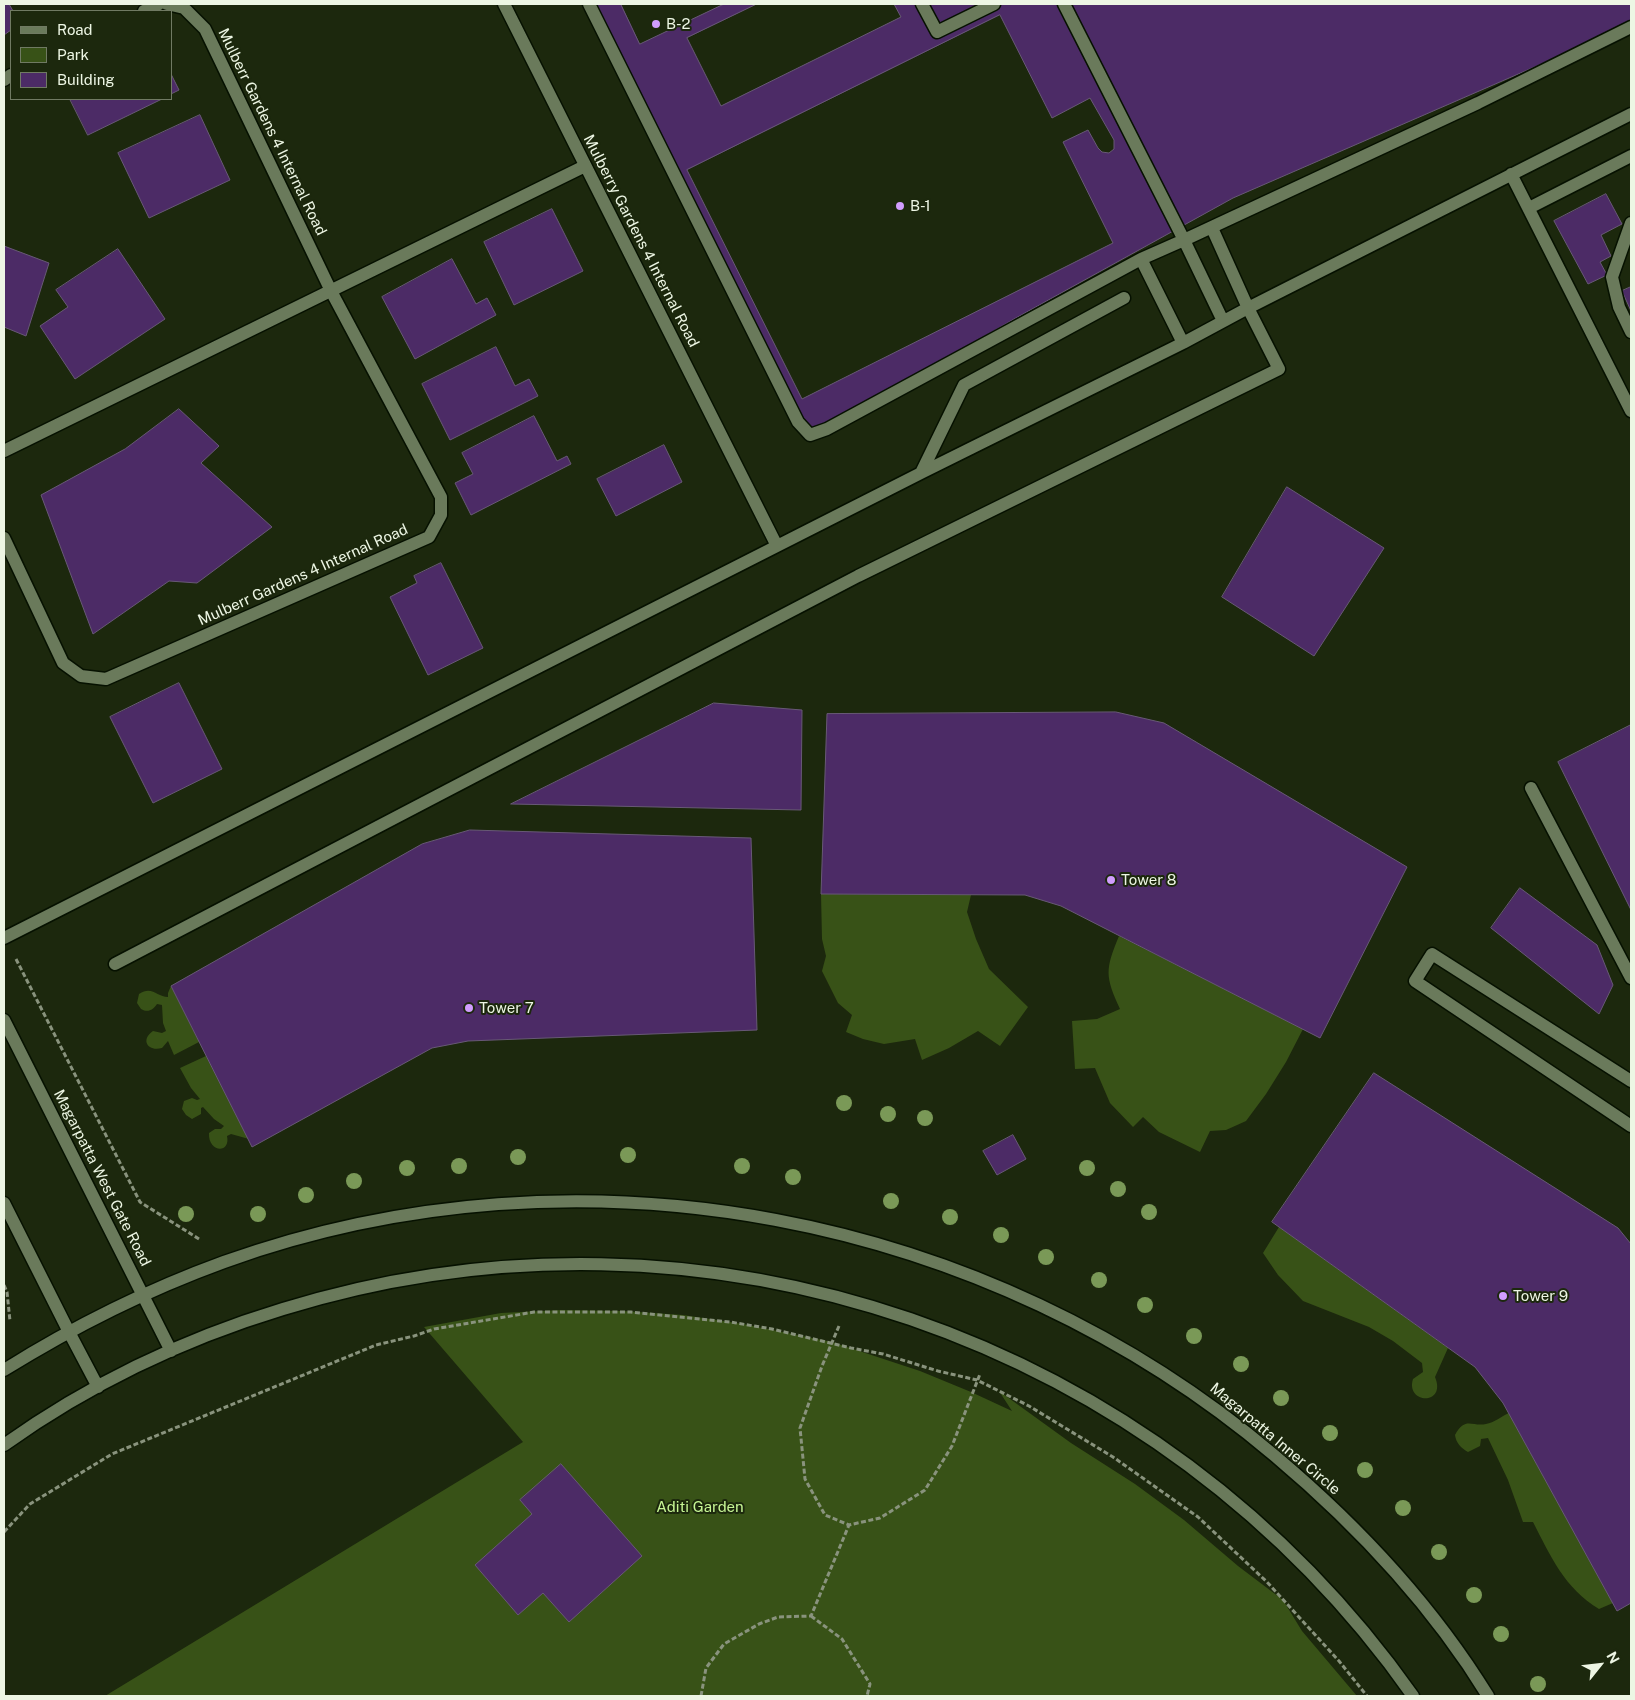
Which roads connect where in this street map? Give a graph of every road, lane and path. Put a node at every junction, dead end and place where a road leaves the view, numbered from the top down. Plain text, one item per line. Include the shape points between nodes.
1 (160, 4) edge
2 (167, 4) edge
3 (504, 4) edge
4 (589, 4) edge
5 (922, 4) edge
6 (994, 4) edge
7 (1064, 4) edge
8 (146, 10) edge
9 (1631, 27) edge
10 (1631, 114) edge
11 (1631, 156) edge
12 (585, 166) junction
13 (1511, 174) junction
14 (1529, 208) junction
15 (1631, 223) edge
16 (1212, 228) junction
17 (1184, 240) junction
18 (1141, 259) junction
19 (330, 291) junction
20 (1124, 298) dead end
21 (1248, 308) junction
22 (1223, 321) junction
23 (1631, 332) edge
24 (1183, 343) junction
25 (1631, 411) edge
26 (4, 451) edge
27 (921, 473) junction
28 (4, 538) edge
29 (777, 546) junction
30 (1531, 788) dead end
31 (4, 937) edge
32 (115, 964) dead end
33 (1631, 978) edge
34 (4, 1020) edge
35 (1631, 1081) edge
36 (1631, 1126) edge
37 (4, 1203) edge
38 (199, 1239) dead end
39 (4, 1285) edge
40 (143, 1295) junction
41 (848, 1301) junction
42 (10, 1321) dead end
43 (69, 1332) junction
44 (831, 1344) junction
45 (989, 1350) junction
46 (171, 1351) junction
47 (4, 1370) edge
48 (977, 1380) junction
49 (98, 1387) junction
50 (4, 1445) edge
51 (849, 1526) junction
52 (4, 1532) edge
53 (811, 1616) junction
54 (701, 1696) edge
55 (867, 1696) edge
56 (1367, 1696) edge
57 (1413, 1696) edge
58 (1488, 1696) edge

1 - 8 street
2 - 19 street, Mulberr Gardens 4 Internal Road via 184,8 205,29
3 - 12 street, Mulberry Gardens 4 Internal Road
4 - 18 street via 798,422 810,435
5 - 6 street via 937,32
7 - 17 street
9 - 16 street
10 - 13 street
11 - 14 street
12 - 19 street
12 - 29 street, Mulberry Gardens 4 Internal Road
13 - 14 street
13 - 21 street
14 - 25 street
15 - 23 street via 1612,277 1619,307
16 - 17 street
16 - 21 street
17 - 18 street
17 - 22 street
18 - 24 street
19 - 26 street
19 - 28 street, Mulberr Gardens 4 Internal Road via 441,497 441,516 429,537 106,679 81,676 63,663
20 - 27 street via 964,385
21 - 22 street
21 - 32 street via 1279,369 858,576
22 - 24 street
24 - 27 street
27 - 29 street
29 - 31 street
30 - 33 street
31 - 38 path via 140,1202
34 - 40 street, Magarpatta West Gate Road
35 - 36 street via 1432,954 1415,981
37 - 43 street
39 - 42 path
40 - 43 street, Magarpatta Inner Circle
40 - 46 street, Magarpatta West Gate Road
40 - 58 street, Magarpatta Inner Circle via 227,1261 292,1241 424,1212 491,1205 627,1202 694,1207 770,1218 893,1248 957,1269 1020,1295 1090,1329 1197,1394 1303,1480 1352,1526 1441,1629
41 - 44 path
41 - 45 street via 936,1328
41 - 46 street via 814,1290 688,1269 579,1263 497,1267 434,1274 309,1301 248,1320
43 - 47 street, Magarpatta Inner Circle
43 - 49 street
44 - 48 path via 883,1354
44 - 51 path via 800,1428 804,1471 805,1479 825,1515
44 - 52 path via 730,1322 631,1312 534,1312 434,1329 376,1345 112,1454 30,1504
45 - 48 path
45 - 57 street via 1108,1411 1213,1484 1308,1570 1352,1617
46 - 49 street
48 - 51 path via 952,1446 925,1490 880,1518
48 - 56 path via 1029,1406 1096,1447 1198,1516 1267,1582
49 - 50 street
51 - 53 path
53 - 54 path via 778,1617 724,1644 706,1668
53 - 55 path via 842,1639 870,1684

